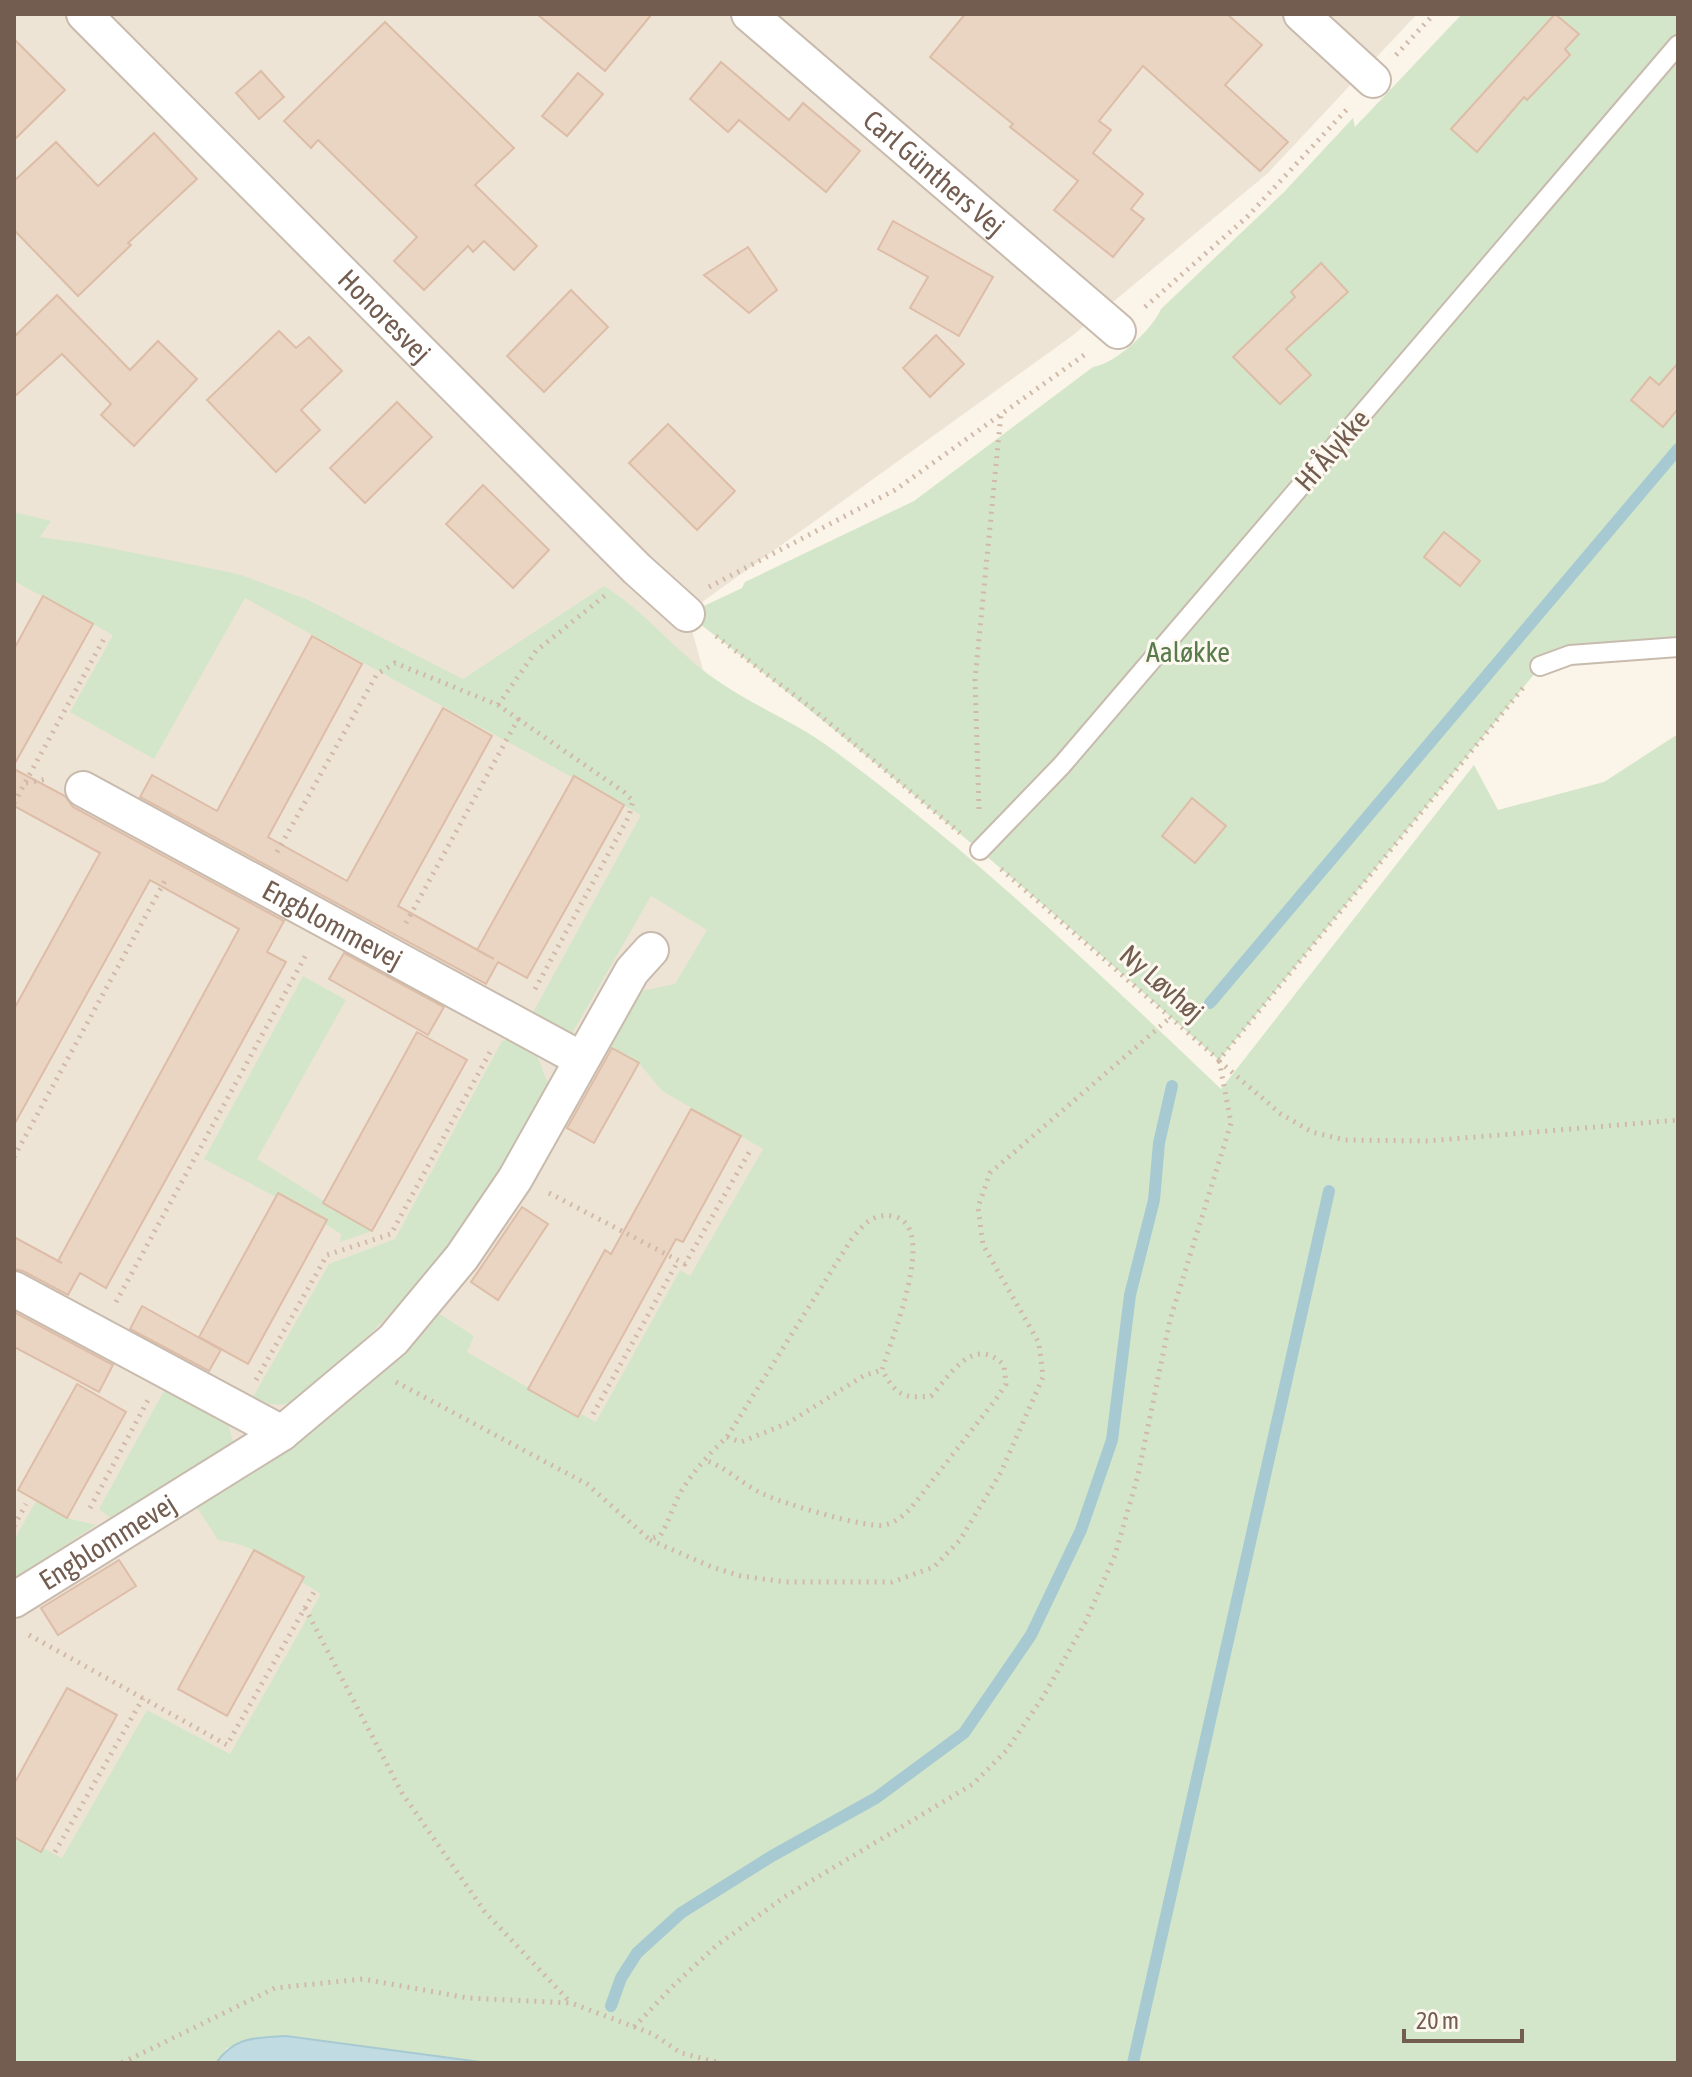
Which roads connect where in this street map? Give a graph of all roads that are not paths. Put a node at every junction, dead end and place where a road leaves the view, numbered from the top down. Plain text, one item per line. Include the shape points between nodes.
1 (84, 14) edge
2 (749, 14) edge
3 (1301, 14) edge
4 (1678, 45) edge
5 (1373, 80) dead end
6 (1118, 331) dead end
7 (687, 614) road end
8 (1678, 647) edge
9 (1540, 666) road end
10 (83, 789) dead end
11 (980, 850) road end
12 (651, 950) dead end
13 (581, 1059) junction
14 (14, 1289) edge
15 (282, 1433) junction
16 (14, 1600) edge

1 - 7 street, Honoresvej
2 - 6 street, Carl Günthers Vej
3 - 5 street
4 - 11 lane, Hf Ålykke via 1062,765
8 - 9 lane via 1570,655
10 - 13 street, Engblommevej
12 - 13 street, Engblommevej via 632,971
13 - 15 street, Engblommevej via 515,1179 462,1257 393,1340
14 - 15 street
15 - 16 street, Engblommevej

